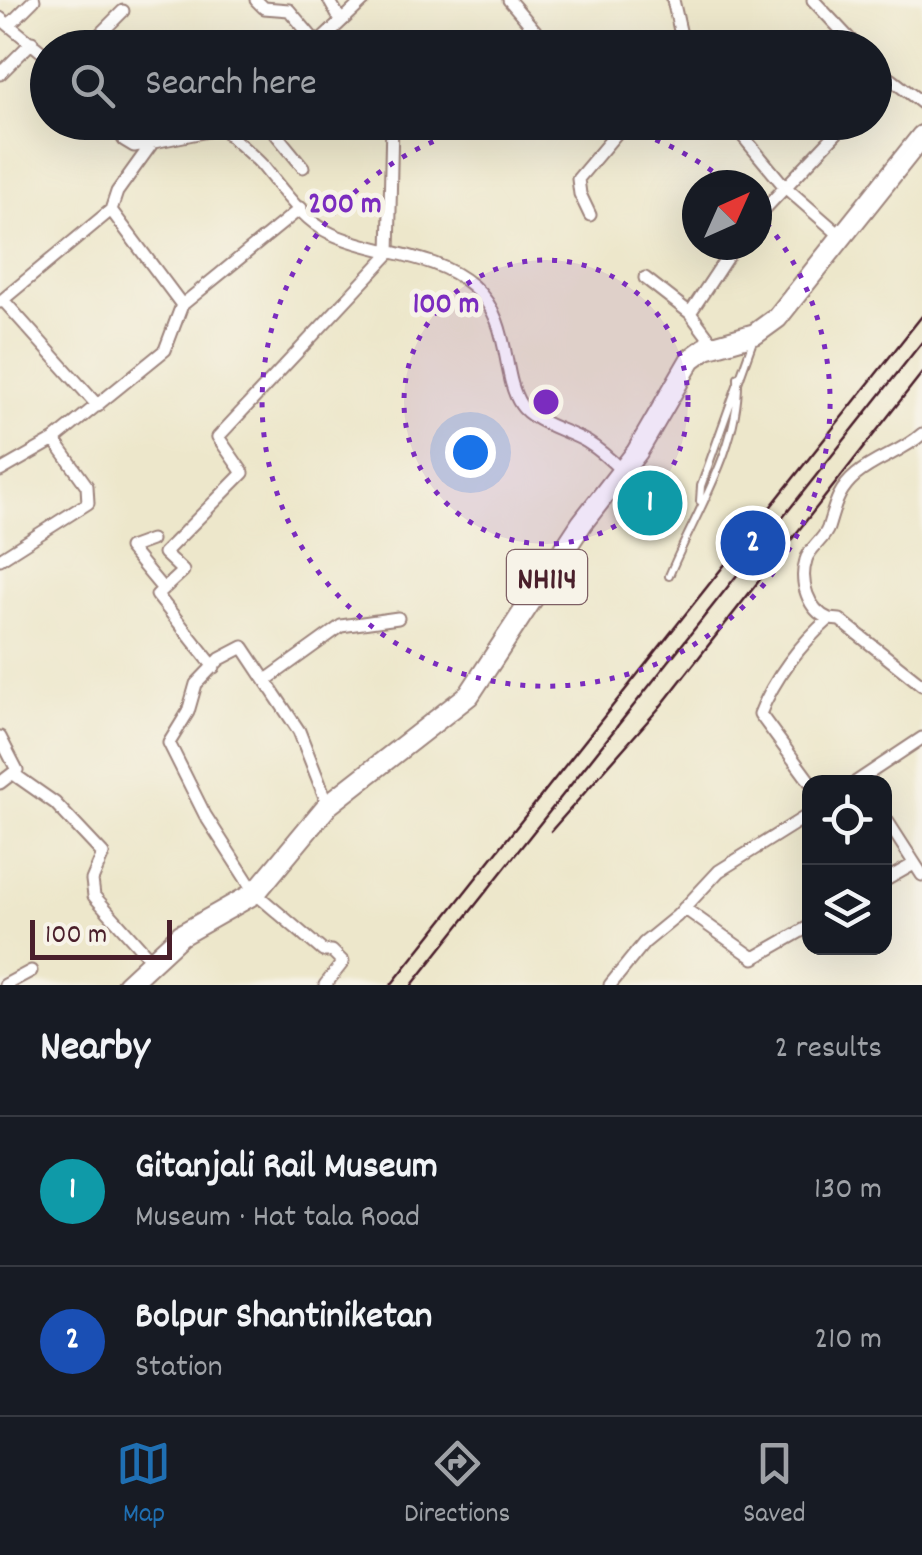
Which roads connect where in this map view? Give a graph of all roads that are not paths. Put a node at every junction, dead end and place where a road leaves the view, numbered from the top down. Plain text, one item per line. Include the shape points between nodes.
1 (34, 0) edge
2 (256, 0) edge
3 (329, 0) edge
4 (364, 0) edge
5 (509, 0) edge
6 (673, 0) edge
7 (813, 0) edge
8 (122, 11) dead end
9 (4, 22) edge
10 (341, 22) junction
11 (104, 30) edge
12 (305, 30) edge
13 (333, 30) edge
14 (535, 30) edge
15 (680, 30) edge
16 (841, 30) edge
17 (30, 41) edge
18 (30, 44) edge
19 (0, 74) edge
20 (892, 83) edge
21 (922, 102) edge
22 (922, 136) edge
23 (124, 140) edge
24 (162, 140) edge
25 (239, 140) edge
26 (281, 140) edge
27 (392, 140) edge
28 (611, 140) edge
29 (746, 140) edge
30 (831, 140) edge
31 (153, 142) junction
32 (303, 167) dead end
33 (785, 187) junction
34 (772, 201) edge
35 (301, 208) junction
36 (110, 210) junction
37 (590, 214) dead end
38 (841, 236) junction
39 (389, 254) junction
40 (725, 260) edge
41 (645, 278) dead end
42 (2, 301) edge
43 (182, 304) junction
44 (690, 313) junction
45 (756, 334) junction
46 (714, 345) junction
47 (738, 377) junction
48 (98, 406) junction
49 (922, 434) edge
50 (54, 440) junction
51 (622, 470) junction
52 (0, 471) edge
53 (700, 502) junction
54 (151, 540) dead end
55 (0, 559) edge
56 (669, 576) dead end
57 (163, 590) junction
58 (398, 618) dead end
59 (829, 620) junction
60 (213, 666) junction
61 (266, 680) junction
62 (922, 685) edge
63 (0, 736) edge
64 (922, 738) edge
65 (14, 775) junction
66 (805, 775) edge
67 (869, 775) edge
68 (0, 783) edge
69 (328, 805) junction
70 (802, 819) edge
71 (892, 828) edge
72 (918, 869) edge
73 (892, 879) edge
74 (255, 893) junction
75 (684, 908) junction
76 (802, 931) edge
77 (152, 962) junction
78 (31, 971) dead end
79 (5, 985) edge
80 (127, 985) edge
81 (325, 985) edge
82 (610, 985) edge

1 - 9 street
2 - 12 street via 264,8 289,10
3 - 10 street
4 - 10 street
5 - 14 street
6 - 15 street
7 - 16 street
8 - 11 street
9 - 17 street
10 - 13 street
18 - 19 street
20 - 21 street
22 - 38 highway, NH114
23 - 31 street via 134,146
24 - 31 street
25 - 35 street
26 - 32 street
27 - 39 street
28 - 37 street via 578,179
29 - 33 street
30 - 33 street
31 - 36 street
33 - 34 street
33 - 38 street
35 - 39 street via 333,234
35 - 43 street
36 - 42 street
36 - 43 street
38 - 45 highway, NH114 via 790,306
39 - 51 street via 448,267 476,288 508,351 520,404 599,449
39 - 57 street via 218,437 244,473 164,552 183,571
40 - 44 street
41 - 44 street
42 - 48 street
43 - 48 street via 165,350
44 - 46 street
45 - 46 highway, NH114
45 - 47 lane
46 - 51 highway, NH114 via 691,359
47 - 53 lane
47 - 53 lane via 713,488
48 - 50 street
49 - 59 street via 854,476 834,500 827,532 806,558 804,590 817,614
50 - 52 street
50 - 55 street via 87,486 88,503
51 - 69 highway, NH114 via 481,681
53 - 56 lane
54 - 57 street via 129,548
57 - 60 street via 157,595
58 - 61 street via 340,626
59 - 62 street via 840,620
59 - 66 street via 768,693 760,714
60 - 61 street via 243,646
60 - 74 street via 196,684 168,743
61 - 69 street via 299,731
63 - 65 street
64 - 67 street
65 - 68 street
65 - 77 street via 55,803 104,854 92,880 94,896
69 - 74 highway, NH114
70 - 75 street via 719,871
71 - 72 street
72 - 73 street
74 - 77 highway, NH114 via 181,935
74 - 81 street via 343,962
75 - 76 street via 754,958
75 - 82 street
77 - 80 highway, NH114
78 - 79 street

